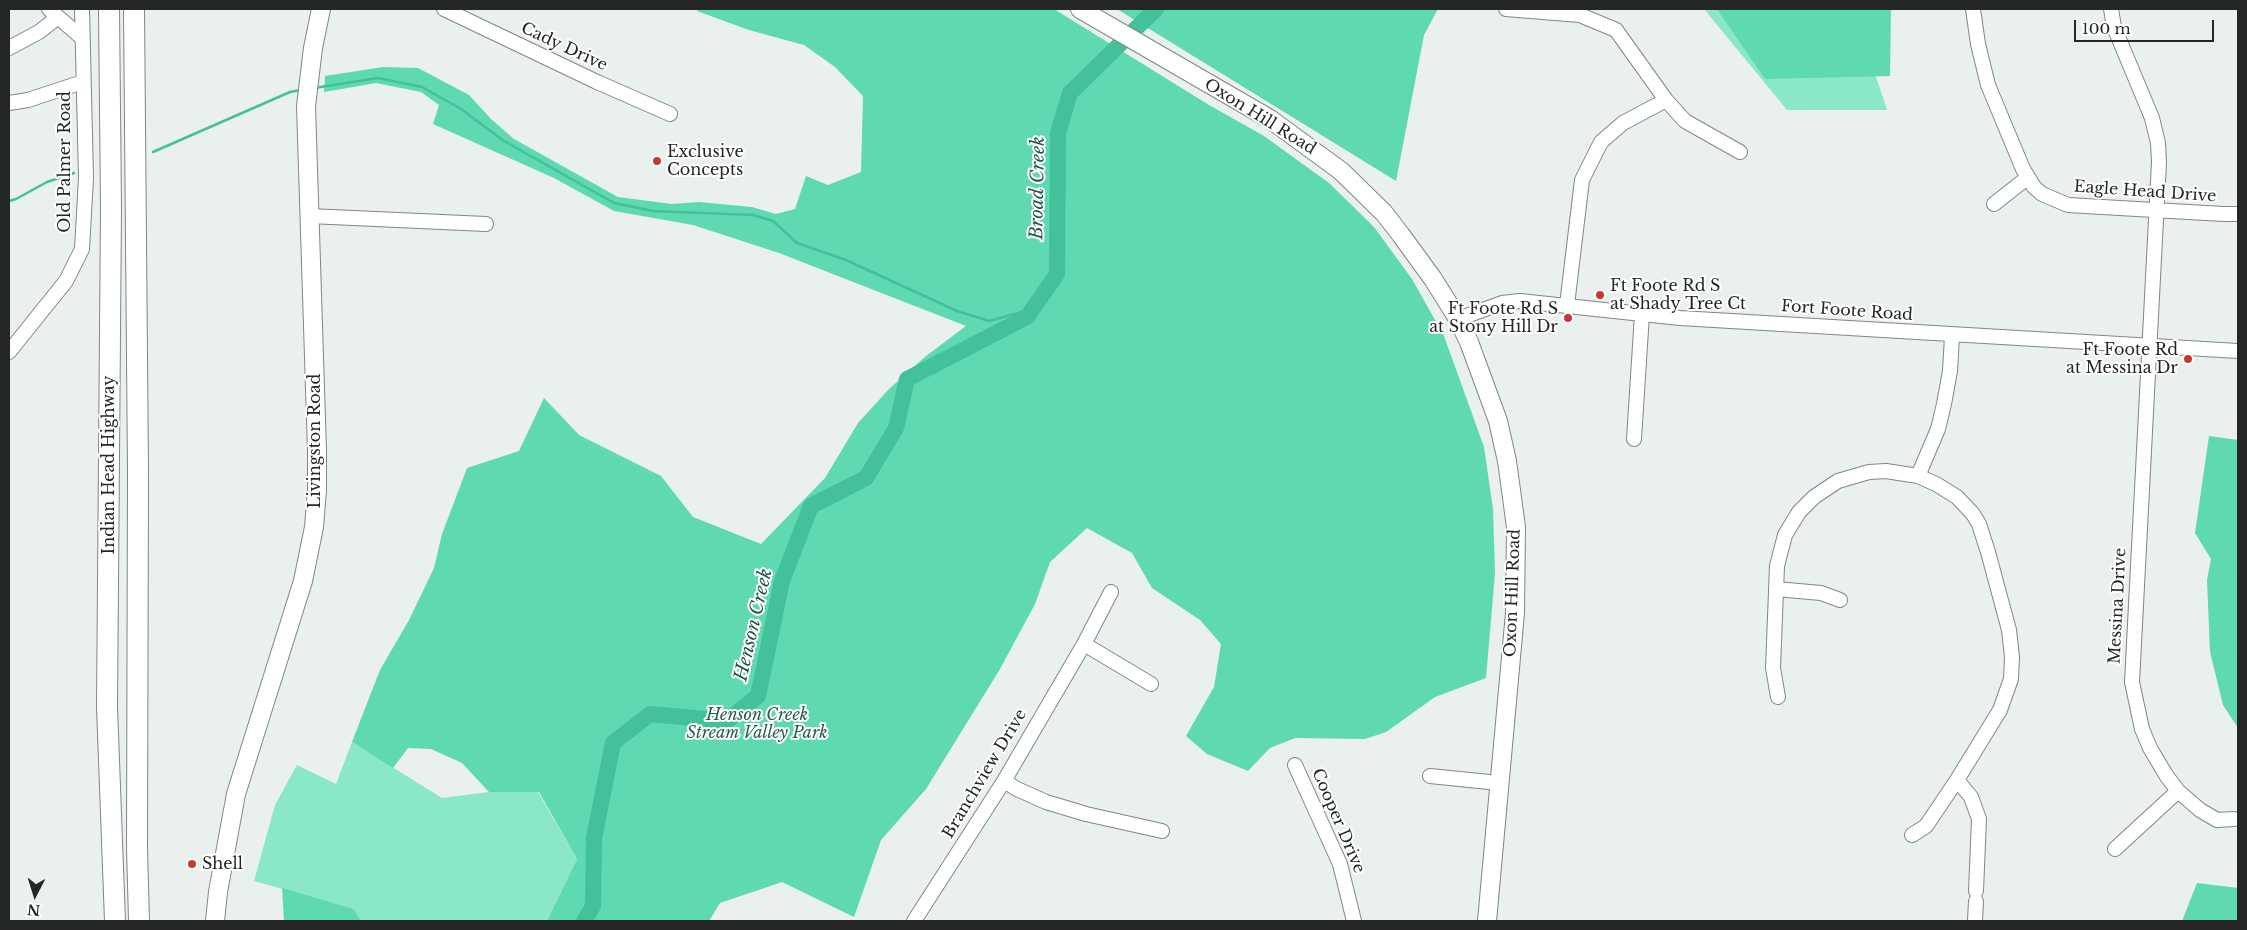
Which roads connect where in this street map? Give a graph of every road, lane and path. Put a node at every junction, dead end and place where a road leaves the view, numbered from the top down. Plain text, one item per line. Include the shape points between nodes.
1 (82, 9) edge
2 (110, 9) edge
3 (134, 9) edge
4 (321, 9) edge
5 (444, 9) edge
6 (1080, 9) edge
7 (1506, 9) edge
8 (1973, 9) edge
9 (2111, 9) edge
10 (53, 13) edge
11 (82, 38) junction
12 (9, 48) edge
13 (83, 82) junction
14 (1666, 100) junction
15 (9, 103) edge
16 (670, 114) dead end
17 (1740, 152) dead end
18 (2027, 178) junction
19 (1994, 204) dead end
20 (2156, 210) junction
21 (2238, 214) edge
22 (309, 216) junction
23 (486, 224) dead end
24 (1567, 305) junction
25 (1642, 314) junction
26 (1458, 319) junction
27 (1952, 336) junction
28 (2148, 346) junction
29 (2238, 351) edge
30 (9, 352) edge
31 (1634, 439) dead end
32 (1918, 476) junction
33 (1776, 589) junction
34 (1110, 592) dead end
35 (1840, 600) dead end
36 (1084, 644) junction
37 (1151, 684) dead end
38 (1778, 697) dead end
39 (1295, 764) dead end
40 (1430, 776) dead end
41 (1004, 780) junction
42 (1957, 780) junction
43 (1499, 783) junction
44 (2178, 791) junction
45 (2234, 819) dead end
46 (1162, 831) dead end
47 (1912, 835) dead end
48 (2115, 848) dead end
49 (115, 921) edge
50 (139, 921) edge
51 (215, 921) edge
52 (914, 921) edge
53 (1354, 921) edge
54 (1487, 921) edge
55 (1975, 921) edge

1 - 11 street, Old Palmer Road
2 - 49 highway, Indian Head Highway via 107,707
3 - 50 highway, Indian Head Highway
4 - 22 main road, Livingston Road via 306,100
5 - 16 street, Cady Drive
6 - 26 main road, Oxon Hill Road via 1270,119 1341,171 1390,220
7 - 14 street via 1580,14 1616,30
8 - 18 street, Eagle Head Drive via 1988,85
9 - 20 street, Messina Drive via 2114,27 2155,130 2159,162
10 - 11 street
10 - 12 street via 39,32
11 - 13 street, Old Palmer Road
13 - 15 street
13 - 30 street, Old Palmer Road via 86,178 82,249 66,282
14 - 17 street via 1685,121
14 - 24 street via 1623,123 1601,142 1582,180
18 - 19 street
18 - 20 street, Eagle Head Drive via 2042,194 2068,204
20 - 21 street, Eagle Head Drive
20 - 28 street, Messina Drive
22 - 23 street
22 - 51 main road, Livingston Road via 317,451 314,527 303,580 236,794
24 - 25 street, Fort Foote Road
24 - 26 street, Fort Foote Road via 1520,301 1502,303
25 - 27 street, Fort Foote Road
25 - 31 street
26 - 43 main road, Oxon Hill Road via 1498,421 1515,512 1515,613
27 - 28 street, Fort Foote Road
27 - 32 street via 1950,371 1938,429
28 - 29 street, Fort Foote Road
28 - 44 street, Messina Drive via 2132,682 2136,708 2150,748
32 - 33 street via 1869,472 1838,481 1814,497 1790,524 1785,536 1777,566
32 - 42 street via 1957,498 1973,514 1988,552 2011,644 2012,668 2004,702
33 - 35 street via 1821,593
33 - 38 street via 1773,668
34 - 36 street, Branchview Drive
36 - 37 street
36 - 41 street, Branchview Drive
39 - 53 street, Cooper Drive via 1340,864
40 - 43 street
41 - 46 street via 1046,802
41 - 52 street, Branchview Drive
42 - 47 street via 1926,826
42 - 55 street via 1971,797 1979,819
43 - 54 main road, Oxon Hill Road
44 - 45 street, Messina Drive via 2217,820
44 - 48 street

